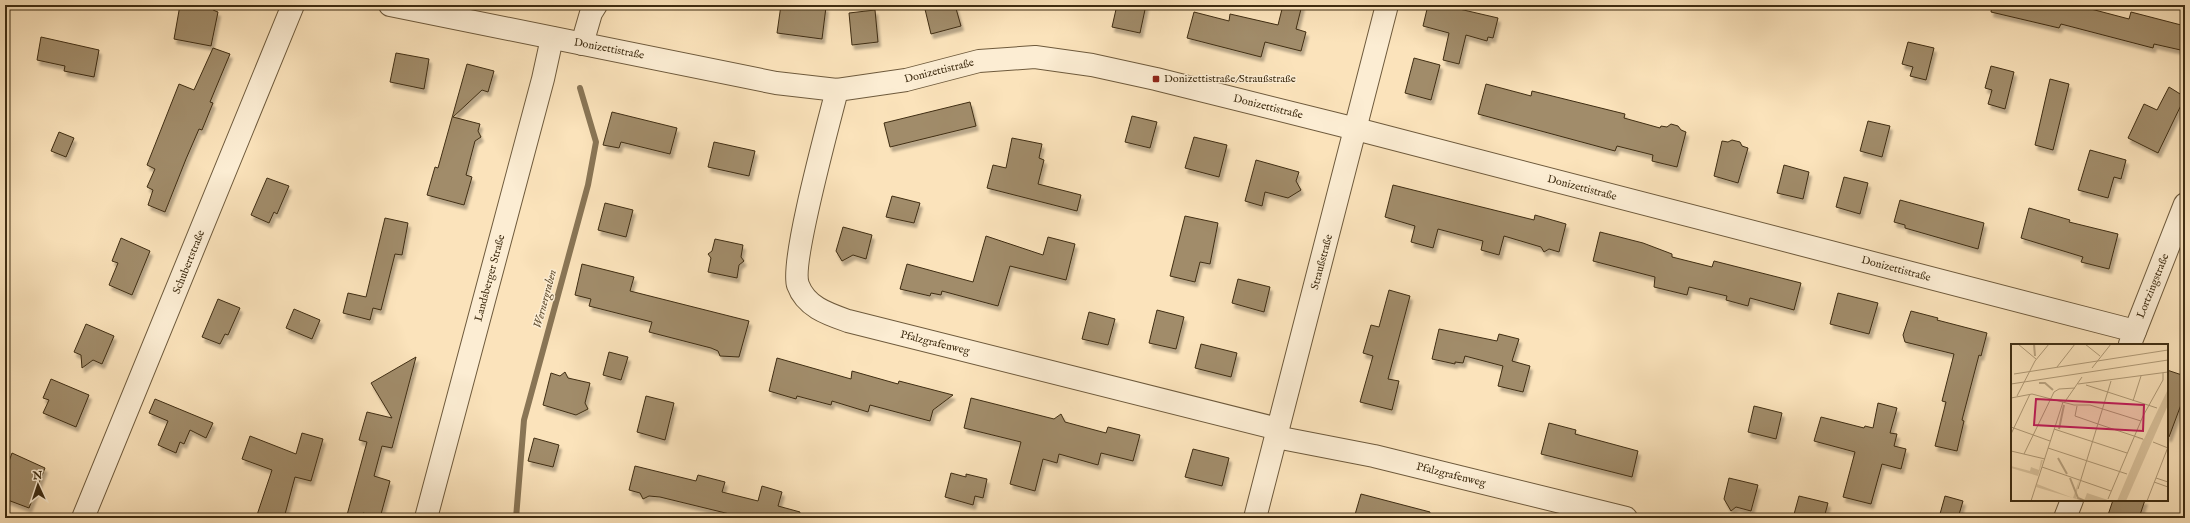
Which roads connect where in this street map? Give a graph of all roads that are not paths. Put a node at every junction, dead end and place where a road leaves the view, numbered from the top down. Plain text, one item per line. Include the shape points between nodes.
1 (293, 5) edge
2 (390, 5) edge
3 (596, 5) edge
4 (1387, 5) edge
5 (552, 38) junction
6 (582, 44) junction
7 (837, 90) junction
8 (1356, 129) junction
9 (2185, 204) edge
10 (2132, 338) edge
11 (1277, 433) junction
12 (2072, 501) edge
13 (83, 518) edge
14 (426, 518) edge
15 (1255, 518) edge
16 (1626, 518) edge
17 (2065, 518) edge

1 - 13 street, Schubertstraße
2 - 5 street, Donizettistraße
3 - 6 street via 591,13
4 - 8 street, Straußstraße
5 - 6 street, Donizettistraße
5 - 14 street, Landsberger Straße
6 - 7 street, Donizettistraße via 776,83
7 - 8 street, Donizettistraße via 906,80 979,61 1035,57 1092,65 1156,79
7 - 11 street, Pfalzgrafenweg via 799,249 797,284 805,298 822,311 848,321
8 - 10 street, Donizettistraße
8 - 11 street, Straußstraße
9 - 10 street, Lortzingstraße
11 - 15 street, Straußstraße
11 - 16 street, Pfalzgrafenweg
12 - 17 street

